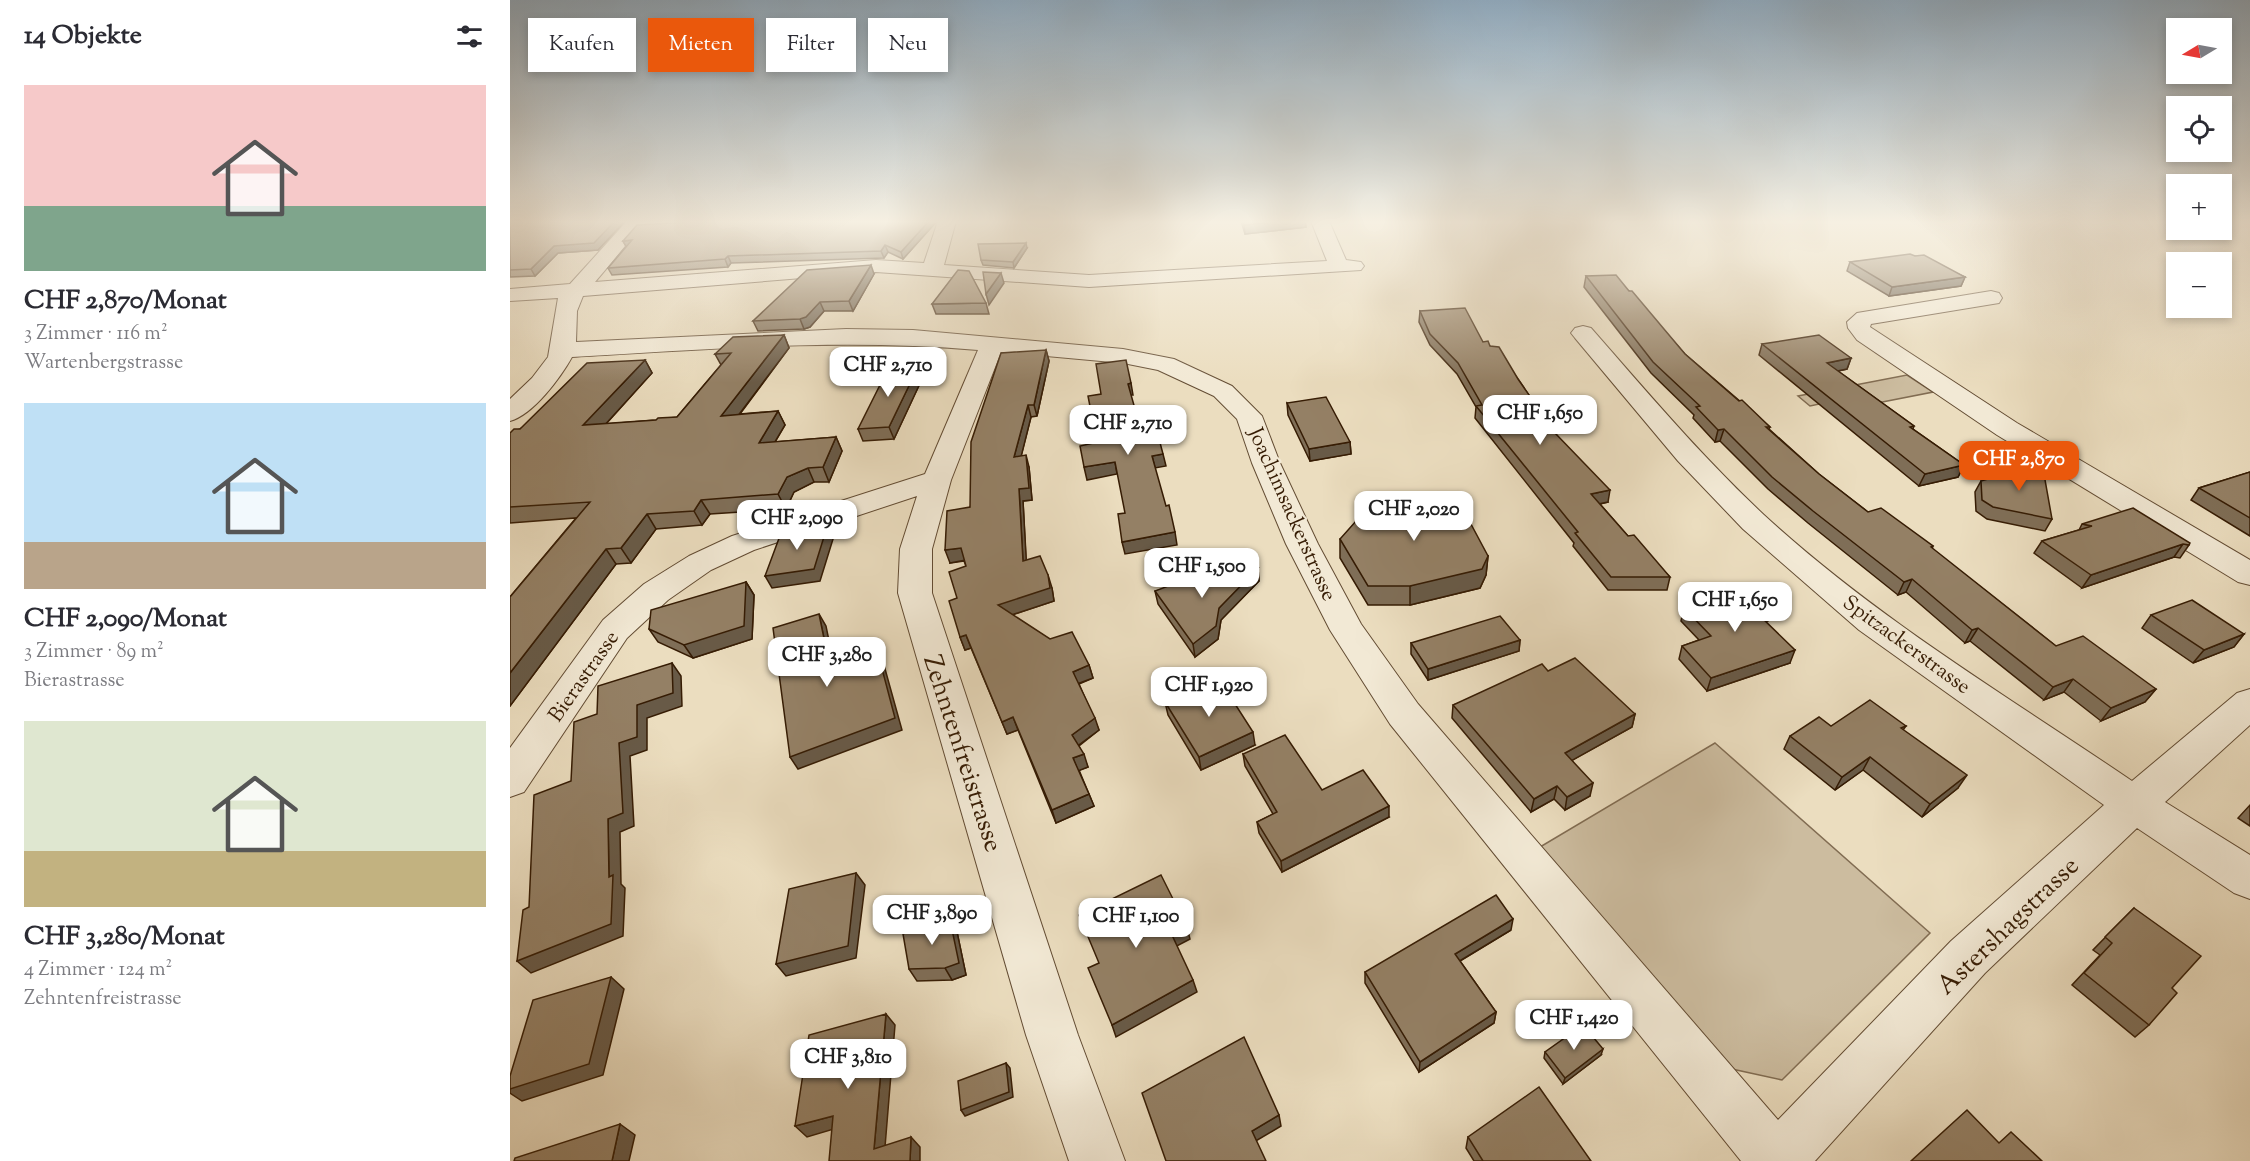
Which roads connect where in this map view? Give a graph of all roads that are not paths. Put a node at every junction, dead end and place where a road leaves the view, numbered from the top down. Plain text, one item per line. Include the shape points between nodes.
1 (588, 275) edge
2 (761, 275) edge
3 (1013, 275) edge
4 (1189, 275) edge
5 (575, 290) junction
6 (510, 295) edge
7 (1991, 298) dead end
8 (1583, 333) dead end
9 (992, 345) junction
10 (563, 350) junction
11 (510, 413) edge
12 (937, 480) junction
13 (2250, 574) edge
14 (2250, 703) edge
15 (510, 780) edge
16 (2134, 804) junction
17 (2250, 879) edge
18 (1096, 1161) edge
19 (1778, 1161) edge

1 - 5 street
2 - 5 street
3 - 4 street via 1089,281
5 - 6 street
5 - 10 street via 565,310
7 - 13 street via 1865,318 1858,322 1858,328 2007,429
8 - 16 street, Spitzackerstrasse via 1688,455 1754,522 1871,622
9 - 10 street, Joachimsackerstrasse via 846,336
9 - 12 street, Zehntenfreistrasse
9 - 19 street, Joachimsackerstrasse via 1123,356 1165,364 1223,391 1249,416 1302,544 1342,620 1404,714
10 - 11 street via 547,376
12 - 15 street, Bierastrasse via 743,543 700,563 656,592 615,629
12 - 18 street, Zehntenfreistrasse via 916,549 915,593 1052,1035
14 - 16 street, Astershagstrasse
16 - 17 street, Spitzackerstrasse
16 - 19 street, Astershagstrasse via 1968,957

